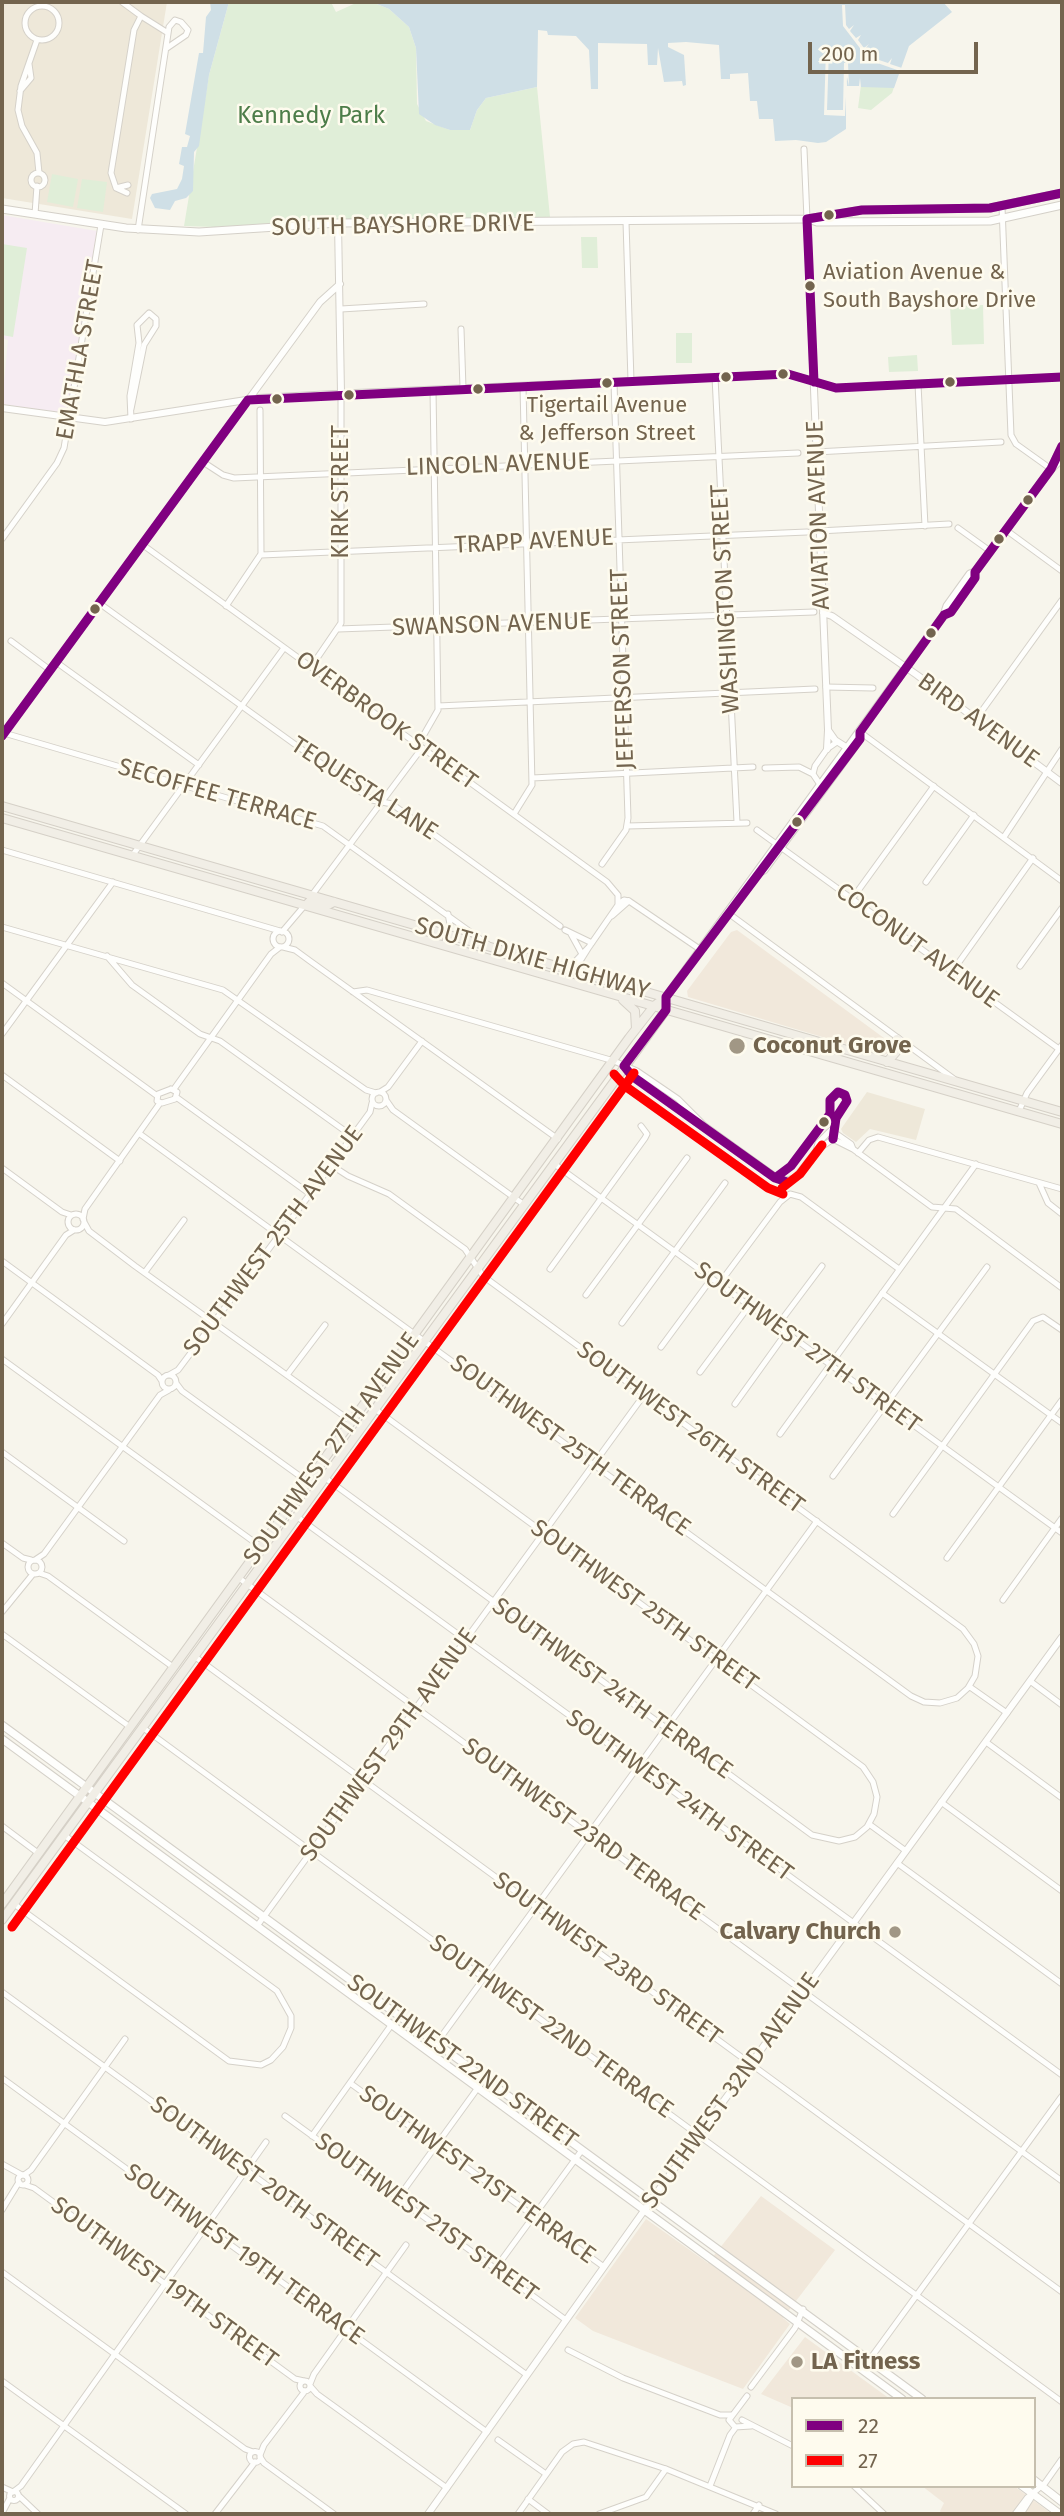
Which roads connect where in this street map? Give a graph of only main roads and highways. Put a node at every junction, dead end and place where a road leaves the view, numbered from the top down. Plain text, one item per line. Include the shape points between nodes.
1 (1062, 193) edge
2 (1062, 205) edge
3 (2, 209) edge
4 (807, 219) junction
5 (1062, 446) edge
6 (1062, 458) edge
7 (1051, 469) junction
8 (860, 732) junction
9 (846, 747) junction
10 (846, 758) junction
11 (2, 806) edge
12 (2, 818) edge
13 (779, 845) junction
14 (265, 894) junction
15 (312, 895) junction
16 (334, 902) junction
17 (306, 905) junction
18 (571, 970) junction
19 (553, 977) junction
20 (620, 996) junction
21 (666, 997) junction
22 (654, 1006) junction
23 (666, 1010) junction
24 (636, 1029) junction
25 (897, 1040) road end
26 (887, 1062) junction
27 (1062, 1112) edge
28 (1062, 1124) edge
29 (552, 1147) junction
30 (553, 1163) junction
31 (535, 1171) junction
32 (519, 1201) junction
33 (323, 1462) junction
34 (324, 1477) junction
35 (308, 1482) junction
36 (308, 1500) junction
37 (242, 1581) junction
38 (173, 1667) junction
39 (173, 1684) junction
40 (141, 1712) junction
41 (2, 1725) edge
42 (130, 1727) junction
43 (142, 1727) junction
44 (2, 1739) edge
45 (130, 1743) junction
46 (90, 1789) junction
47 (84, 1798) junction
48 (183, 1858) junction
49 (176, 1867) junction
50 (2, 1904) edge
51 (14, 1904) junction
52 (2, 1920) edge
53 (398, 2015) junction
54 (392, 2024) junction
55 (758, 2277) junction
56 (748, 2285) junction
57 (899, 2397) edge
58 (919, 2397) edge
59 (1036, 2482) edge
60 (1025, 2488) edge
61 (1062, 2502) edge
62 (1060, 2514) edge

1 - 4 main road, SOUTH BAYSHORE DRIVE via 1002,207 862,210
2 - 4 main road, SOUTH BAYSHORE DRIVE via 1002,220
3 - 4 main road, SOUTH BAYSHORE DRIVE via 138,230 226,231 338,223
5 - 7 main road, SOUTHWEST 27TH AVENUE
6 - 7 main road, SOUTHWEST 27TH AVENUE
7 - 8 main road, SOUTHWEST 27TH AVENUE
8 - 9 main road, SOUTHWEST 27TH AVENUE
8 - 10 main road, SOUTHWEST 27TH AVENUE
9 - 10 main road
9 - 13 main road, SOUTHWEST 27TH AVENUE
10 - 13 main road, SOUTHWEST 27TH AVENUE
11 - 15 highway, SOUTH DIXIE HIGHWAY
12 - 14 highway, SOUTH DIXIE HIGHWAY
13 - 21 main road, SOUTHWEST 27TH AVENUE
14 - 15 highway
14 - 17 highway, SOUTH DIXIE HIGHWAY
15 - 16 highway, SOUTH DIXIE HIGHWAY
16 - 17 highway via 310,901
16 - 18 highway, SOUTH DIXIE HIGHWAY
17 - 19 highway, SOUTH DIXIE HIGHWAY
18 - 19 highway
18 - 21 highway, SOUTH DIXIE HIGHWAY
19 - 20 highway, SOUTH DIXIE HIGHWAY
20 - 22 highway, SOUTH DIXIE HIGHWAY
20 - 24 highway via 635,1010
21 - 22 highway, SOUTHWEST 27TH AVENUE
21 - 23 highway
21 - 26 highway, SOUTH DIXIE HIGHWAY
22 - 23 highway, SOUTH DIXIE HIGHWAY
22 - 24 highway, SOUTHWEST 27TH AVENUE
23 - 28 highway, SOUTH DIXIE HIGHWAY
23 - 30 highway, SOUTHWEST 27TH AVENUE
24 - 29 highway, SOUTHWEST 27TH AVENUE
25 - 26 highway via 896,1052
26 - 27 highway, SOUTH DIXIE HIGHWAY
29 - 30 highway
29 - 31 highway, SOUTHWEST 27TH AVENUE
30 - 31 highway
30 - 32 highway, SOUTHWEST 27TH AVENUE
31 - 32 highway, SOUTHWEST 27TH AVENUE
32 - 33 highway, SOUTHWEST 27TH AVENUE via 471,1258
32 - 34 highway, SOUTHWEST 27TH AVENUE via 477,1267
33 - 34 highway
33 - 35 highway, SOUTHWEST 27TH AVENUE
34 - 36 highway, SOUTHWEST 27TH AVENUE
35 - 36 highway
35 - 37 highway, SOUTHWEST 27TH AVENUE
36 - 37 highway, SOUTHWEST 27TH AVENUE
37 - 38 highway, SOUTHWEST 27TH AVENUE
37 - 39 highway, SOUTHWEST 27TH AVENUE
38 - 39 highway
38 - 40 highway, SOUTHWEST 27TH AVENUE
39 - 43 highway, SOUTHWEST 27TH AVENUE
40 - 42 highway, SOUTHWEST 27TH AVENUE
40 - 43 highway
41 - 46 main road, SOUTHWEST 22ND STREET
42 - 45 highway
42 - 46 highway, SOUTHWEST 27TH AVENUE
43 - 45 highway, SOUTHWEST 27TH AVENUE
44 - 47 main road, SOUTHWEST 22ND STREET
45 - 46 highway, SOUTHWEST 27TH AVENUE
46 - 47 highway, SOUTHWEST 27TH AVENUE
46 - 48 main road, SOUTHWEST 22ND STREET
47 - 49 main road, SOUTHWEST 22ND STREET
47 - 50 highway, SOUTHWEST 27TH AVENUE
47 - 51 highway, SOUTHWEST 27TH AVENUE via 64,1835
48 - 49 main road
48 - 53 main road, SOUTHWEST 22ND STREET
49 - 54 main road, SOUTHWEST 22ND STREET
50 - 51 highway
51 - 52 highway, SOUTHWEST 27TH AVENUE
53 - 54 main road
53 - 55 main road, SOUTHWEST 22ND STREET
54 - 56 main road, SOUTHWEST 22ND STREET
55 - 56 main road
55 - 58 main road, SOUTHWEST 22ND STREET
56 - 57 main road, SOUTHWEST 22ND STREET
59 - 61 main road
60 - 62 main road

